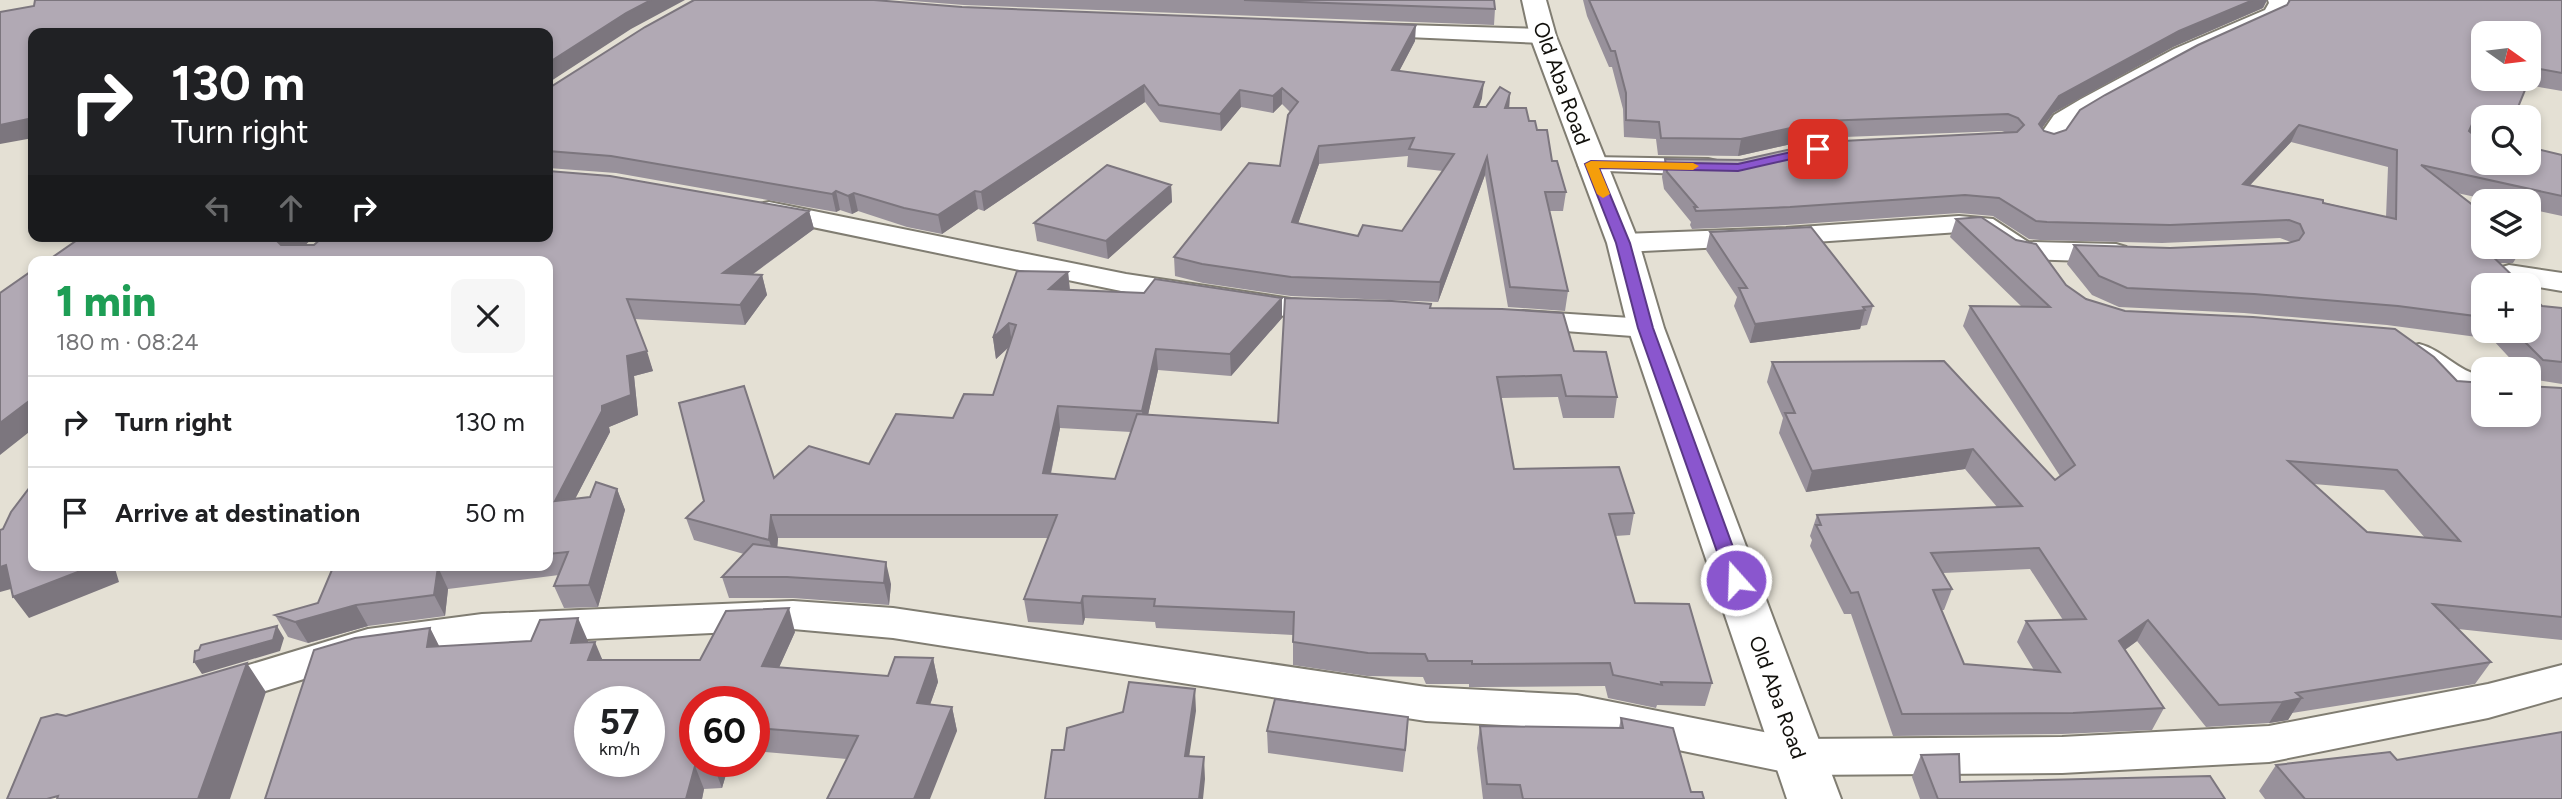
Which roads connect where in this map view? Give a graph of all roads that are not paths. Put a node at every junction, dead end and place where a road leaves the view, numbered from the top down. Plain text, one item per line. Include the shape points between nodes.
1 (1534, 0) edge
2 (2278, 0) edge
3 (1352, 30) edge
4 (1543, 36) junction
5 (2049, 141) edge
6 (1591, 164) junction
7 (1738, 167) edge
8 (744, 206) edge
9 (1623, 243) junction
10 (2040, 252) junction
11 (2148, 254) edge
12 (2541, 279) edge
13 (2562, 282) edge
14 (2062, 283) edge
15 (1353, 309) edge
16 (1498, 318) edge
17 (1646, 328) junction
18 (2400, 339) edge
19 (2471, 383) edge
20 (2562, 681) edge
21 (181, 700) edge
22 (1799, 757) junction
23 (1814, 799) edge

1 - 4 main road, Old Aba Road
2 - 5 street via 2272,14 2182,54 2063,120
3 - 4 street
4 - 6 main road, Old Aba Road
6 - 7 street
6 - 9 main road, Old Aba Road
8 - 15 street via 1126,283 1291,308
9 - 10 street via 1959,224 1983,225 2021,250
9 - 17 main road, Old Aba Road
10 - 11 street
10 - 14 street
12 - 13 street
16 - 17 street
17 - 22 main road, Old Aba Road
18 - 19 street via 2438,371
20 - 22 street via 2488,701 2269,744 2062,755
21 - 22 street via 368,644 482,629 793,615 893,623 1426,704 1577,712
22 - 23 main road, Old Aba Road

